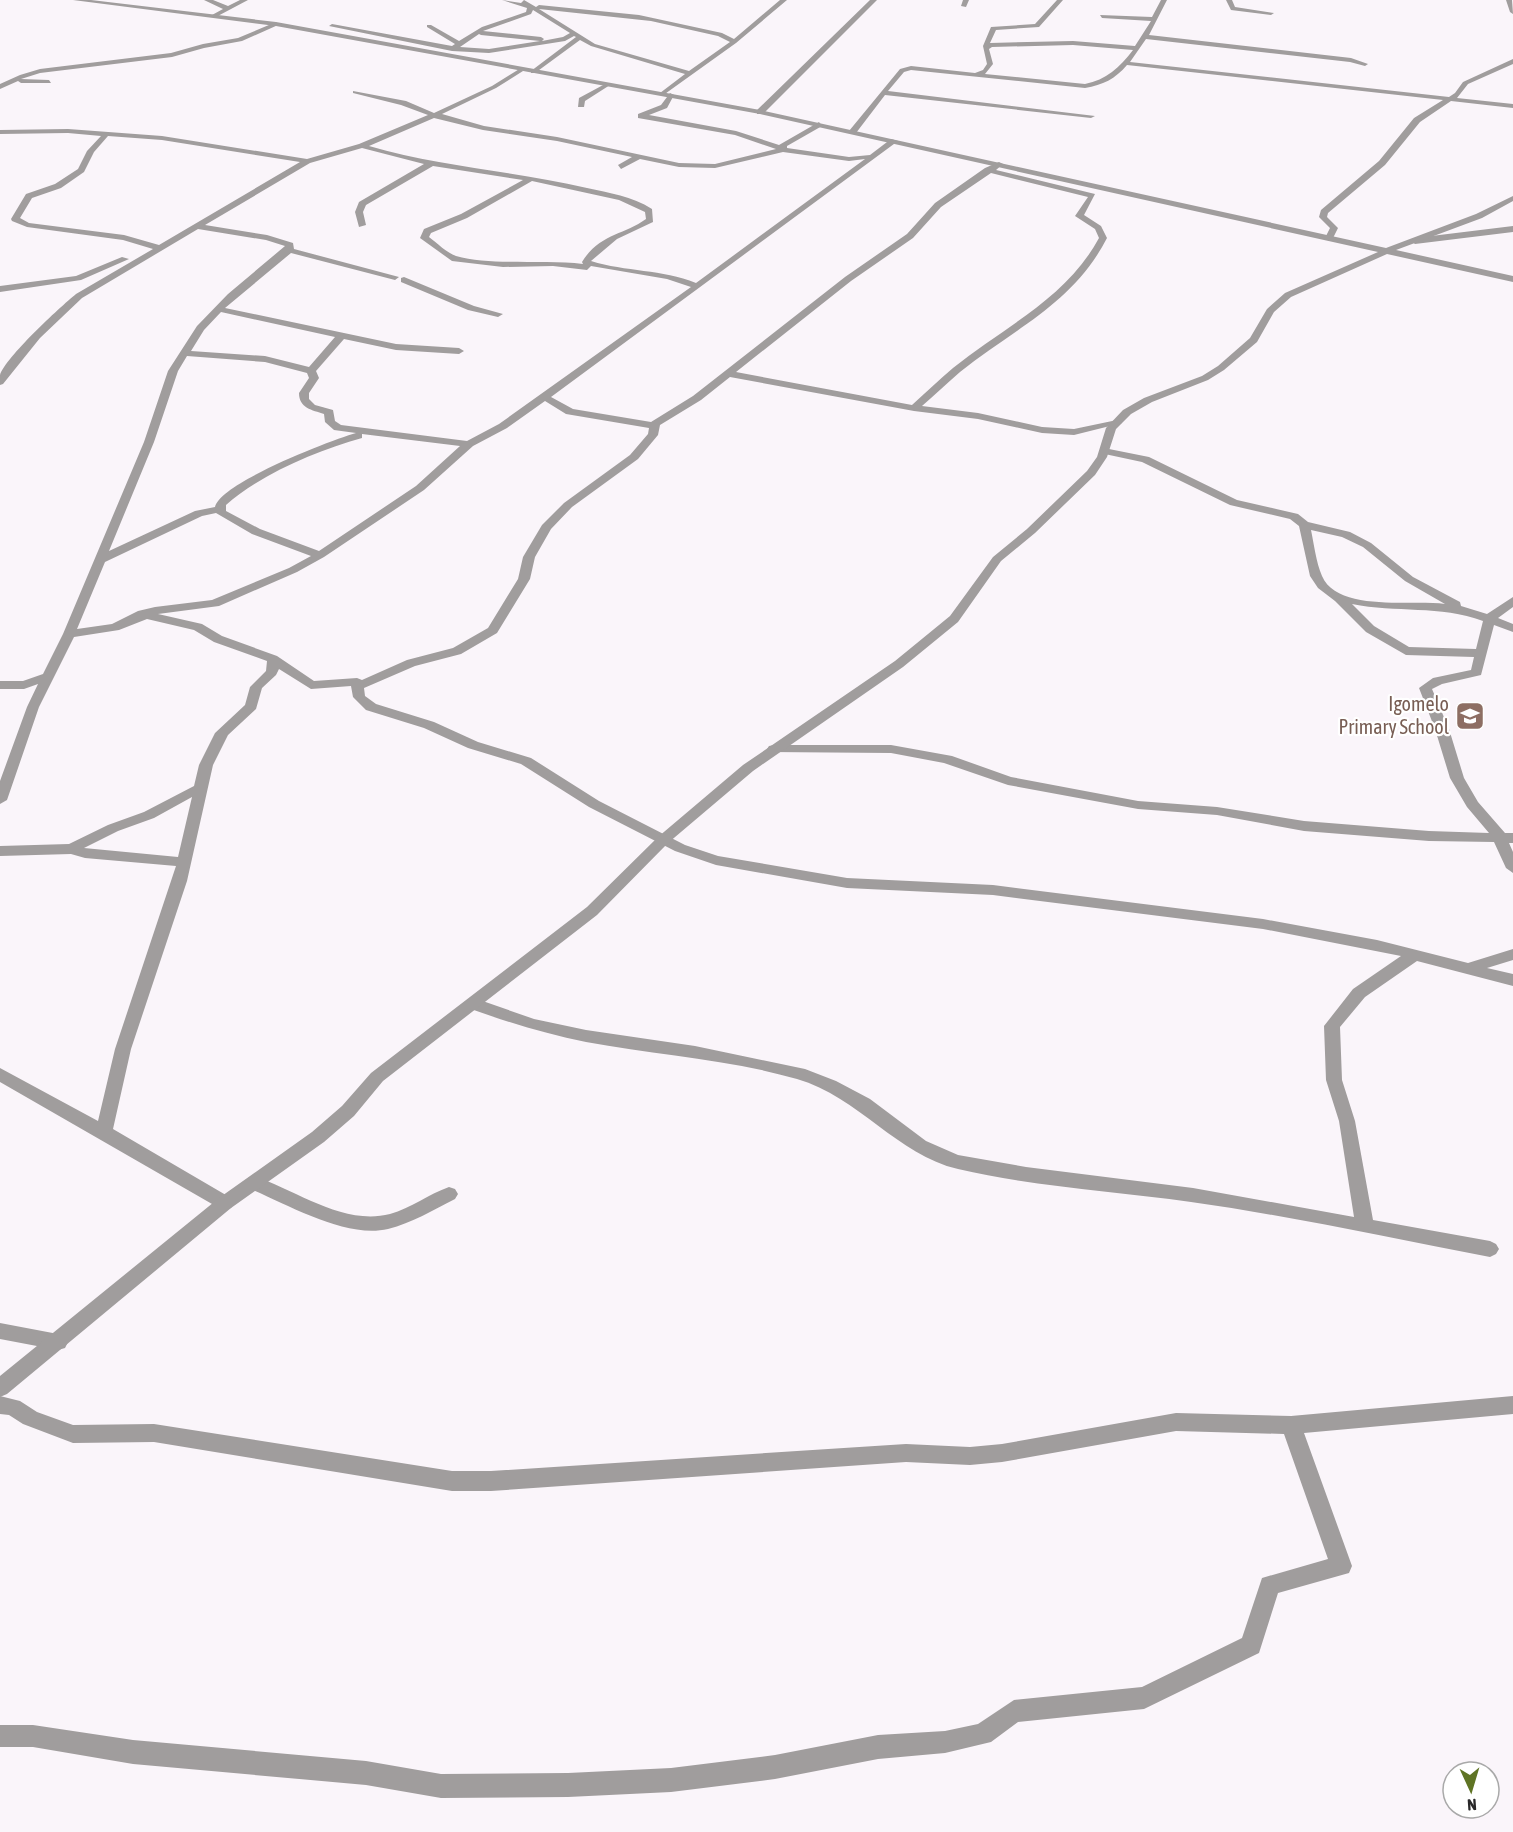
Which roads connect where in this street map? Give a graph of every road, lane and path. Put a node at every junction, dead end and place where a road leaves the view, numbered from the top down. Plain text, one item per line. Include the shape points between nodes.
1 (76, 0) edge
2 (207, 0) edge
3 (245, 0) edge
4 (505, 0) edge
5 (784, 0) edge
6 (874, 0) edge
7 (1060, 0) edge
8 (1164, 0) edge
9 (1229, 0) edge
10 (1509, 0) edge
11 (526, 4) edge
12 (230, 9) junction
13 (564, 12) junction
14 (1513, 12) edge
15 (1271, 13) dead end
16 (544, 14) junction
17 (214, 16) junction
18 (600, 16) junction
19 (1102, 16) dead end
20 (516, 19) junction
21 (649, 20) junction
22 (1154, 20) junction
23 (276, 24) junction
24 (332, 26) dead end
25 (429, 26) dead end
26 (475, 33) junction
27 (1145, 37) junction
28 (575, 38) junction
29 (548, 41) junction
30 (734, 42) junction
31 (458, 45) junction
32 (987, 46) junction
33 (1136, 48) junction
34 (446, 56) junction
35 (1513, 61) edge
36 (1125, 63) junction
37 (1365, 64) dead end
38 (521, 70) junction
39 (533, 72) junction
40 (691, 74) junction
41 (977, 74) junction
42 (0, 80) edge
43 (13, 80) junction
44 (49, 82) dead end
45 (607, 85) junction
46 (0, 87) edge
47 (355, 92) dead end
48 (883, 93) junction
49 (666, 95) junction
50 (1448, 98) junction
51 (581, 105) dead end
52 (1513, 106) edge
53 (760, 112) junction
54 (436, 116) junction
55 (1091, 116) dead end
56 (819, 124) junction
57 (853, 131) junction
58 (0, 132) edge
59 (106, 134) junction
60 (894, 141) junction
61 (362, 146) junction
62 (881, 149) junction
63 (783, 150) junction
64 (637, 158) junction
65 (307, 161) junction
66 (432, 163) junction
67 (999, 164) junction
68 (621, 167) dead end
69 (988, 170) junction
70 (531, 179) junction
71 (1513, 198) edge
72 (362, 225) dead end
73 (196, 226) junction
74 (1513, 229) edge
75 (1329, 238) junction
76 (1415, 241) junction
77 (159, 248) junction
78 (289, 250) junction
79 (1386, 251) junction
80 (587, 267) dead end
81 (1513, 279) edge
82 (696, 286) junction
83 (0, 289) edge
84 (219, 309) junction
85 (498, 314) dead end
86 (340, 337) junction
87 (459, 351) dead end
88 (184, 353) junction
89 (14, 361) junction
90 (0, 370) edge
91 (311, 371) junction
92 (726, 373) junction
93 (0, 382) edge
94 (544, 397) junction
95 (914, 408) junction
96 (1117, 423) junction
97 (654, 426) junction
98 (376, 432) junction
99 (469, 444) junction
100 (1104, 451) junction
101 (219, 509) junction
102 (1304, 525) junction
103 (320, 555) junction
104 (99, 560) junction
105 (1338, 598) junction
106 (1513, 601) edge
107 (1464, 610) junction
108 (142, 614) junction
109 (1490, 618) junction
110 (1513, 628) edge
111 (69, 634) junction
112 (1482, 653) junction
113 (273, 659) junction
114 (47, 677) junction
115 (0, 685) edge
116 (359, 686) junction
117 (774, 749) junction
118 (199, 789) junction
119 (0, 800) edge
120 (1506, 838) edge
121 (663, 840) junction
122 (71, 849) junction
123 (0, 851) edge
124 (184, 862) junction
125 (1513, 868) edge
126 (1415, 954) junction
127 (1513, 954) edge
128 (1470, 968) junction
129 (1513, 980) edge
130 (474, 1004) junction
131 (0, 1074) edge
132 (104, 1131) junction
133 (254, 1183) junction
134 (449, 1194) dead end
135 (225, 1203) junction
136 (1365, 1227) junction
137 (1490, 1249) dead end
138 (0, 1331) edge
139 (58, 1342) junction
140 (0, 1388) edge
141 (0, 1405) edge
142 (1513, 1405) edge
143 (1292, 1425) junction
144 (0, 1736) edge

1 - 17 street
2 - 12 street
3 - 12 street
4 - 11 street
4 - 31 street via 511,8 508,18 472,31
5 - 30 street
6 - 53 street
7 - 32 street via 1037,26 993,28
8 - 22 street
9 - 15 street via 1233,9
10 - 14 street
11 - 13 street
11 - 16 street
11 - 20 street via 529,13
12 - 17 street
13 - 16 street
13 - 18 street
16 - 20 street
16 - 28 street
17 - 23 street
18 - 21 street
18 - 21 street via 631,10
19 - 22 street
20 - 26 street
21 - 30 street via 720,34
22 - 27 street
23 - 34 street
23 - 43 street via 240,40 172,55 81,64
24 - 31 street
25 - 31 street
26 - 29 street via 523,35
26 - 31 street
27 - 33 street
27 - 37 street
28 - 29 street
28 - 39 street
28 - 40 street
29 - 31 street via 502,50
30 - 40 street
31 - 34 street
32 - 33 street via 1063,43
32 - 41 street via 990,64
33 - 36 street
34 - 38 street
35 - 50 street via 1470,80 1458,94
36 - 41 street via 1101,84 1092,86
36 - 50 street
38 - 39 street
38 - 54 street
39 - 45 street
40 - 49 street
41 - 48 street via 911,68 902,70
42 - 43 street
43 - 44 street
43 - 46 street
45 - 49 street
45 - 51 street via 582,100
47 - 54 street via 403,103
48 - 55 street
48 - 57 street
49 - 53 street
49 - 63 street via 664,106 640,116 750,137 774,143
50 - 52 street
50 - 75 street via 1411,125 1382,163 1324,212 1323,217 1334,228
53 - 56 street
54 - 61 street
54 - 64 street
56 - 57 street
56 - 63 street via 783,145
57 - 60 street
58 - 59 street
59 - 65 street via 173,139
59 - 77 street via 81,170 56,187 31,194 15,219 27,225 124,238
60 - 62 street
60 - 67 street
61 - 65 street
61 - 66 street via 398,158
62 - 63 street via 849,159
62 - 82 street via 800,213
63 - 64 street via 715,165 679,165
64 - 68 street
65 - 73 street
66 - 70 street
66 - 72 street via 362,204
67 - 69 street
67 - 75 street
69 - 92 street via 938,205 910,236
69 - 95 street via 1089,194 1092,196 1079,216 1098,228 1103,238 1094,255 1057,298 957,370
70 - 80 street via 464,216 427,231 424,238 452,258
70 - 82 street via 626,197 650,212 647,224 622,232 586,262 671,275
71 - 76 street
73 - 77 street
73 - 78 street via 267,238 290,245
74 - 76 street
75 - 79 street
76 - 79 street
77 - 83 street via 143,250 78,278
77 - 89 street via 67,306
78 - 84 street
78 - 85 street via 399,278 471,308
79 - 81 street
79 - 96 street via 1288,295 1270,311 1254,340 1239,354 1205,378 1136,405
82 - 94 street
84 - 86 street
84 - 88 street via 200,328
86 - 87 street via 396,347
86 - 91 street
88 - 91 street via 275,360
88 - 104 street via 173,371 148,444
89 - 90 street
89 - 93 street
91 - 98 street via 314,378 304,393 307,404 329,412 330,422 338,428
92 - 95 street
92 - 97 street
94 - 97 street via 570,412
94 - 99 street
95 - 96 street via 1051,431 1074,432
96 - 100 street via 1111,428
97 - 116 street via 653,435 634,457 567,505 546,527 529,557 524,579 493,630 457,651 411,663
98 - 99 street
98 - 101 street via 327,444 229,496
99 - 103 street via 420,488
100 - 102 street via 1144,459 1234,503 1288,513
100 - 117 street via 1084,480 997,559 954,619 899,664
101 - 103 street via 268,537
101 - 104 street via 199,513
102 - 105 street via 1316,576
102 - 107 street via 1346,534 1367,544 1409,579
103 - 108 street via 215,603
104 - 111 street
105 - 107 street via 1378,606
105 - 112 street via 1366,626 1406,651
106 - 109 street
107 - 109 street
108 - 111 street via 115,627
108 - 113 street via 198,627 218,639
109 - 110 street
109 - 112 street
111 - 114 street
112 - 120 street via 1477,672 1432,681 1425,688 1457,777 1473,804
113 - 116 street via 311,685 351,681
113 - 118 street via 272,672 256,687 251,706 222,733
114 - 115 street via 24,685
114 - 119 street
116 - 121 street via 359,697 371,707 429,725 473,745 516,756 566,789
117 - 120 street via 891,749 947,759 1008,781 1138,805 1216,811 1304,826
117 - 121 street
118 - 122 street
118 - 124 street
120 - 125 street
121 - 126 street via 716,860 847,883 959,887 1048,897 1263,924
121 - 130 street via 592,911
122 - 123 street
122 - 124 street
124 - 132 street via 123,1049
126 - 128 street
126 - 136 street via 1359,993 1332,1026 1334,1080 1347,1121
127 - 128 street
128 - 129 street
130 - 133 street via 377,1077 348,1111 318,1137
130 - 136 street via 532,1024 586,1036 711,1055 808,1076 864,1104 920,1146 958,1162 1193,1195
131 - 132 street
132 - 135 street
133 - 134 street via 330,1214 370,1223 392,1220
133 - 135 street
135 - 139 street
136 - 137 street
138 - 139 street
139 - 140 street
141 - 143 street via 74,1434 154,1433 452,1481 906,1453 1002,1454 1176,1422
142 - 143 street
143 - 144 street via 1341,1566 1270,1585 1251,1645 1144,1698 1014,1711 983,1734 945,1742 878,1747 775,1767 671,1780 568,1785 441,1786 366,1773 133,1752 33,1736

